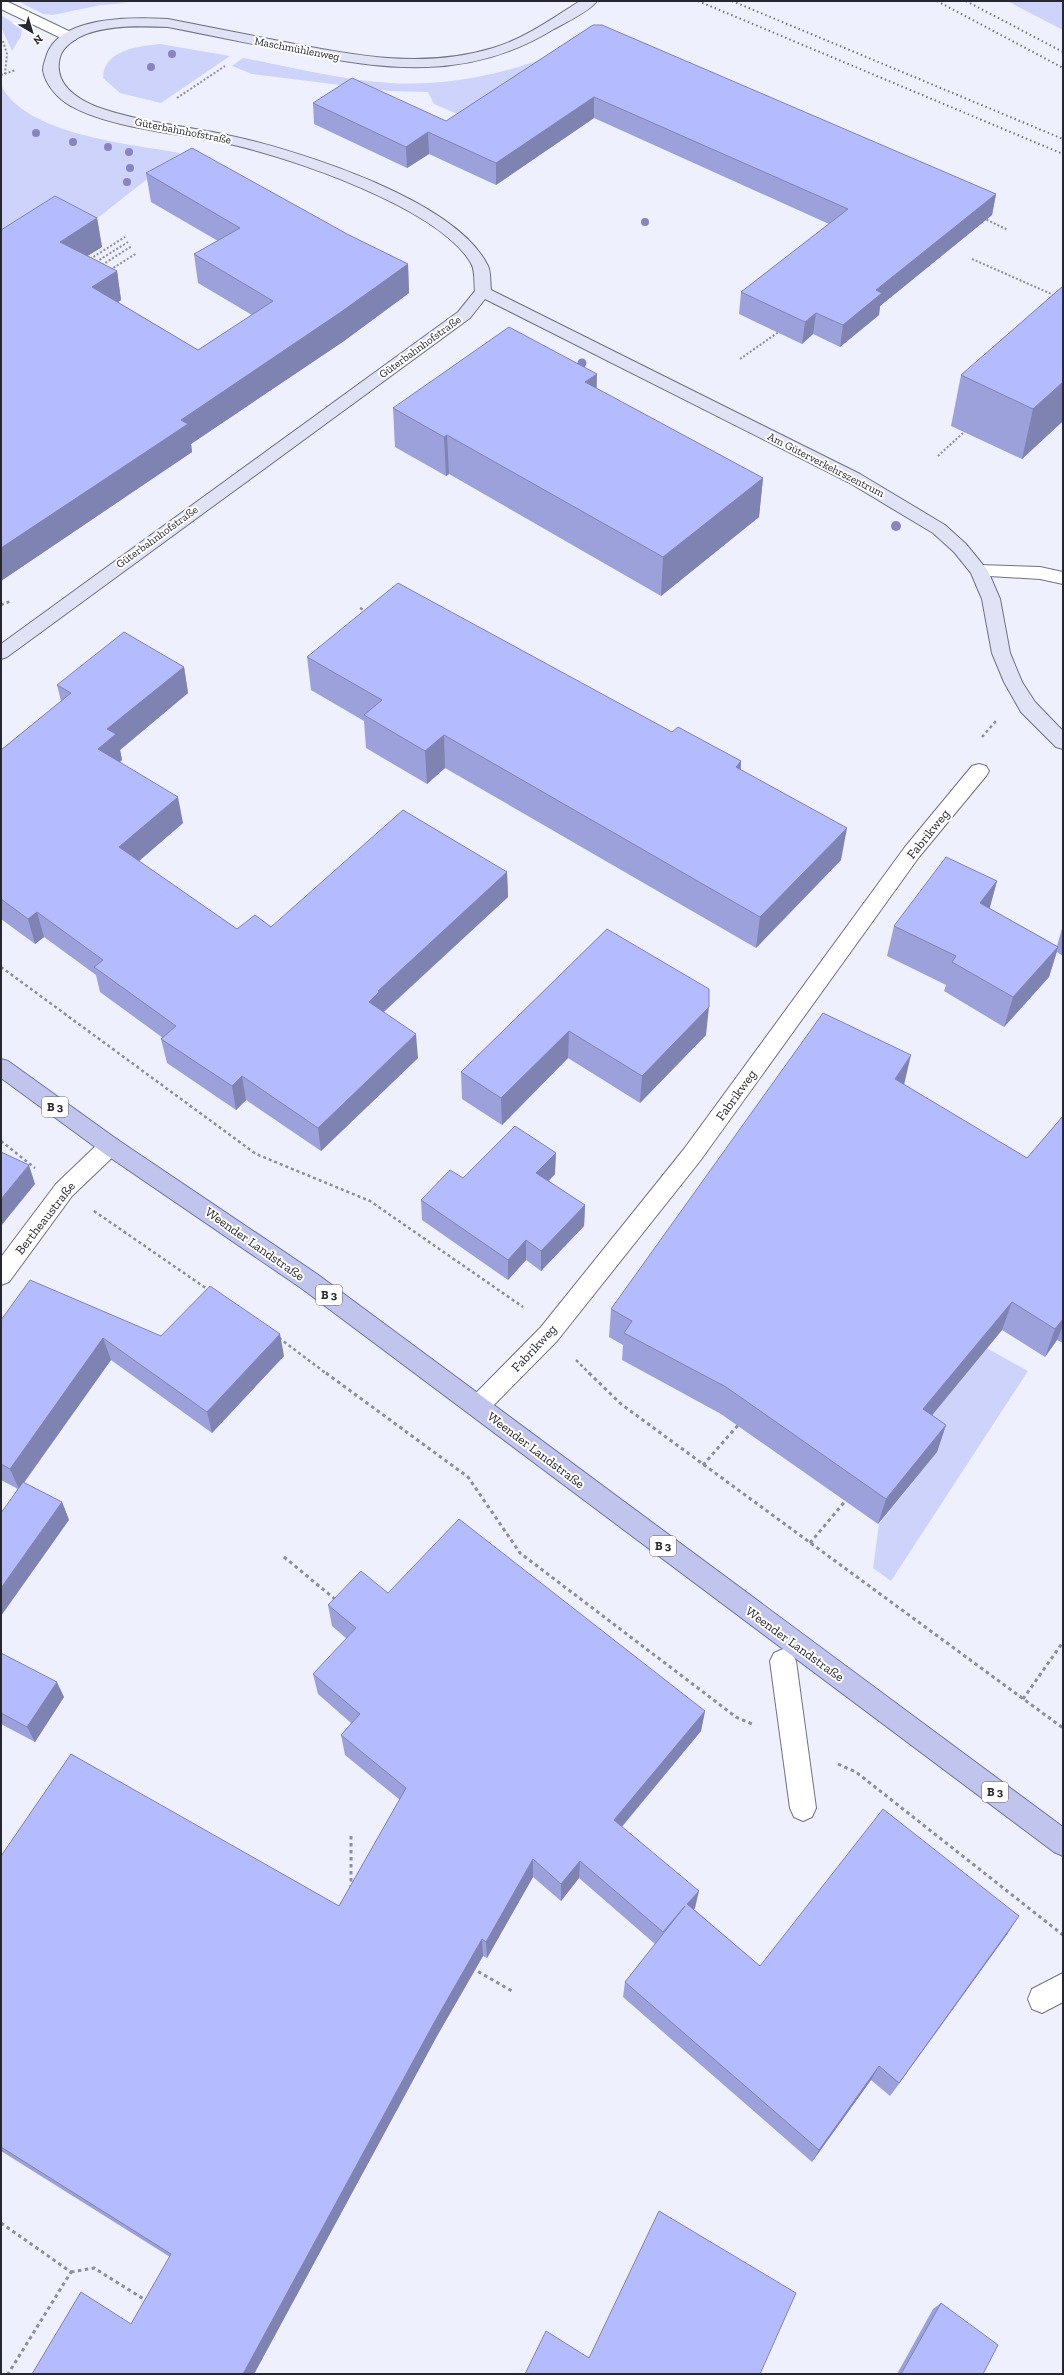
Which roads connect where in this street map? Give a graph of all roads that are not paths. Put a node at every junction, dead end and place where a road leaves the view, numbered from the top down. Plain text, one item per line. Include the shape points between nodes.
1 (590, 1) edge
2 (1, 4) edge
3 (70, 37) junction
4 (483, 292) junction
5 (978, 571) junction
6 (1063, 578) edge
7 (1, 653) edge
8 (1063, 742) edge
9 (979, 771) road end
10 (1, 1067) edge
11 (110, 1146) junction
12 (1, 1275) edge
13 (478, 1406) junction
14 (783, 1661) dead end
15 (803, 1808) dead end
16 (1063, 1844) edge

1 - 3 street, Maschmühlenweg via 546,28 501,50 437,65 401,66 367,62 168,23 113,23 94,27
2 - 3 street
3 - 4 street, Güterbahnhofstraße via 56,49 50,71 62,91 76,103 117,118 246,143 322,166 377,190 417,210 447,230 467,248 480,266
4 - 5 street, Am Güterverkehrszentrum via 854,478 939,529 960,548
4 - 7 street, Güterbahnhofstraße via 464,315
5 - 6 street via 1040,573
5 - 8 street, Am Güterverkehrszentrum via 992,599 1001,653 1013,682 1028,707
9 - 13 street, Fabrikweg via 912,852 692,1155 549,1334
10 - 11 main road, Weender Landstraße / B 3
11 - 12 street, Bertheaustraße via 64,1190
11 - 13 main road, Weender Landstraße / B 3 via 309,1281
13 - 16 main road, Weender Landstraße / B 3
14 - 15 street

